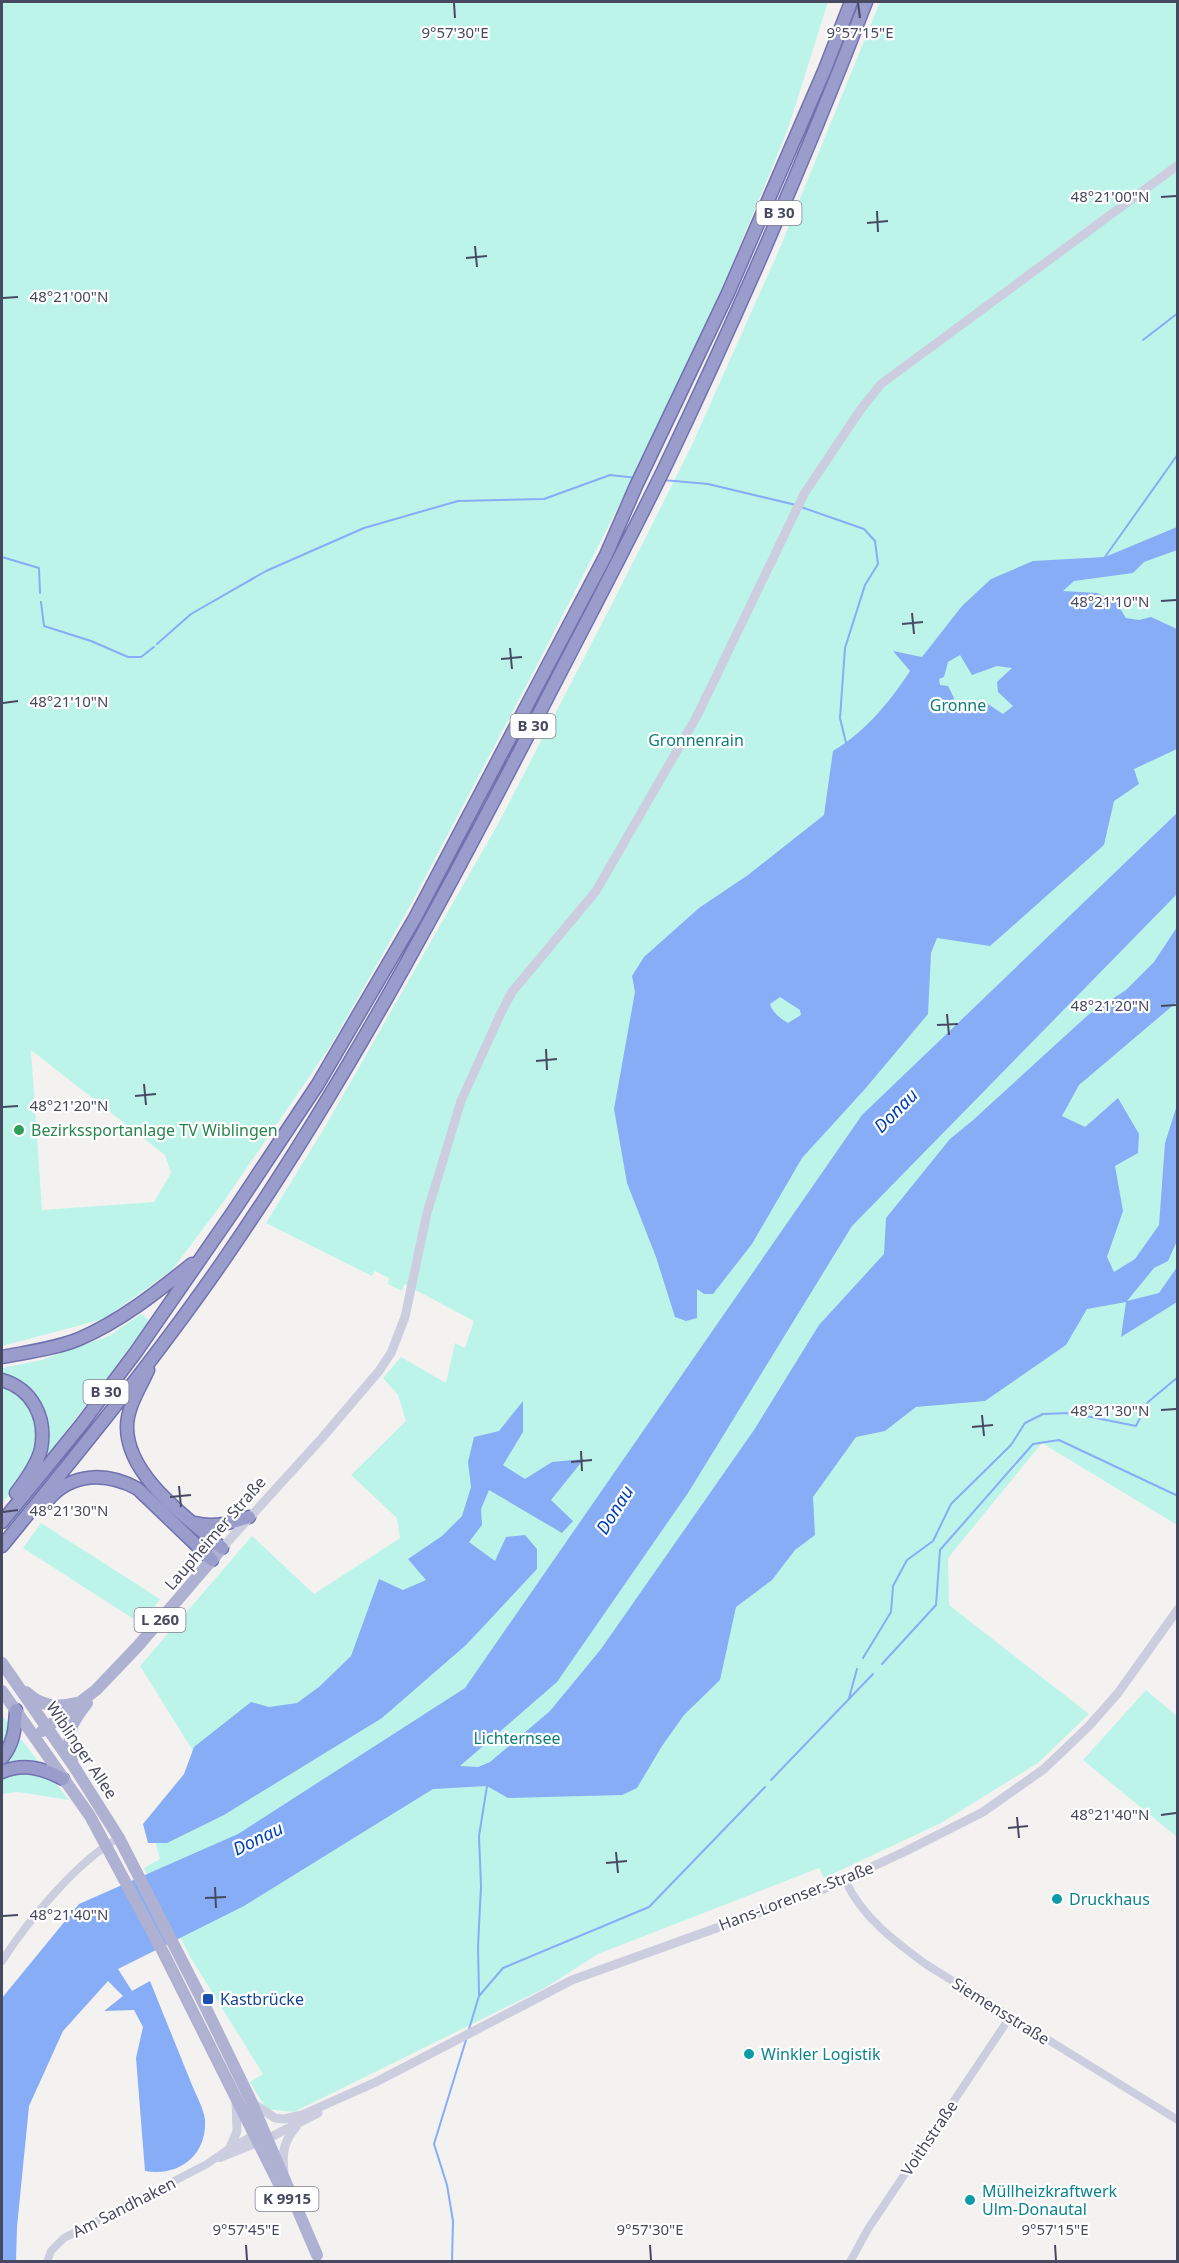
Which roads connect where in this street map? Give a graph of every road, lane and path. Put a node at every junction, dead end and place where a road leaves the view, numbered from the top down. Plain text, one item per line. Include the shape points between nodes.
1 (851, 2) edge
2 (866, 2) edge
3 (1178, 165) edge
4 (202, 1255) junction
5 (159, 1348) junction
6 (2, 1357) edge
7 (2, 1380) edge
8 (26, 1517) junction
9 (249, 1517) junction
10 (2, 1521) edge
11 (194, 1523) junction
12 (2, 1546) edge
13 (222, 1548) junction
14 (213, 1560) junction
15 (1178, 1609) edge
16 (2, 1663) edge
17 (15, 1682) junction
18 (96, 1690) junction
19 (2, 1691) edge
20 (80, 1702) junction
21 (16, 1710) junction
22 (47, 1728) junction
23 (34, 1737) junction
24 (2, 1758) edge
25 (73, 1765) junction
26 (2, 1772) edge
27 (63, 1779) junction
28 (119, 1838) junction
29 (105, 1845) junction
30 (845, 1880) junction
31 (2, 1961) edge
32 (1010, 2016) junction
33 (350, 2095) junction
34 (235, 2097) junction
35 (251, 2101) junction
36 (1178, 2120) edge
37 (299, 2124) junction
38 (261, 2137) junction
39 (230, 2148) junction
40 (210, 2162) junction
41 (285, 2178) junction
42 (319, 2258) edge
43 (47, 2262) edge
44 (850, 2262) edge

1 - 4 highway, B 30 via 797,133 606,555 409,928 318,1084
2 - 5 highway, B 30 via 811,142 675,445 493,806 409,960 269,1192
3 - 9 street, Laupheimer Straße via 881,384 861,409 801,499 697,716 632,832 596,891 512,992 500,1015 460,1101 427,1213 400,1333 379,1371
4 - 6 highway via 111,1324 59,1345
4 - 10 highway, B 30 via 136,1352
5 - 8 highway, B 30
5 - 11 highway via 133,1401 127,1427 129,1441 144,1475
7 - 10 highway via 24,1391 42,1422 41,1450
8 - 12 highway, B 30
8 - 14 highway via 39,1510 64,1485 108,1477 138,1489
9 - 11 highway via 220,1525
9 - 13 street, Laupheimer Straße
11 - 13 highway
13 - 14 main road, Laupheimer Straße / L 260
14 - 18 main road, Laupheimer Straße / L 260
15 - 30 street, Hans-Lorenser-Straße via 1106,1708 1044,1769 983,1812
16 - 17 main road, Wiblinger Allee / L 260
17 - 20 main road, L 260 via 47,1705
17 - 22 main road, Wiblinger Allee / K 9915
18 - 20 main road, Laupheimer Straße / L 260
18 - 25 main road via 70,1728
19 - 21 main road, Wiblinger Allee
20 - 22 main road, Laupheimer Straße
21 - 23 main road, Wiblinger Allee / K 9915
21 - 24 highway via 14,1734
22 - 23 main road, Laupheimer Straße
22 - 25 main road, Wiblinger Allee / K 9915
23 - 27 main road, Wiblinger Allee / K 9915
25 - 28 main road, Wiblinger Allee / K 9915
26 - 27 highway via 15,1767 38,1767
27 - 29 main road, Wiblinger Allee / K 9915
28 - 29 street
28 - 35 main road, Wiblinger Allee / K 9915
29 - 31 street via 36,1914
29 - 34 main road, K 9915
30 - 32 street, Siemensstraße via 872,1920 896,1942
30 - 33 street, Hans-Lorenser-Straße via 572,1980
32 - 36 street, Siemensstraße
32 - 44 street, Voithstraße
33 - 35 street, Hans-Lorenser-Straße via 284,2119 268,2115
33 - 37 street, Hans-Lorenser-Straße
34 - 38 main road, K 9915
34 - 39 street via 237,2131
35 - 38 main road, K 9915
37 - 38 street, Hans-Lorenser-Straße
37 - 41 street via 284,2147
38 - 39 street, Am Sandhaken
38 - 40 street, Am Sandhaken
38 - 41 main road, K 9915
38 - 42 main road, K 9915
39 - 40 street, Am Sandhaken
40 - 43 street, Am Sandhaken via 64,2238 51,2251
41 - 42 main road, K 9915

